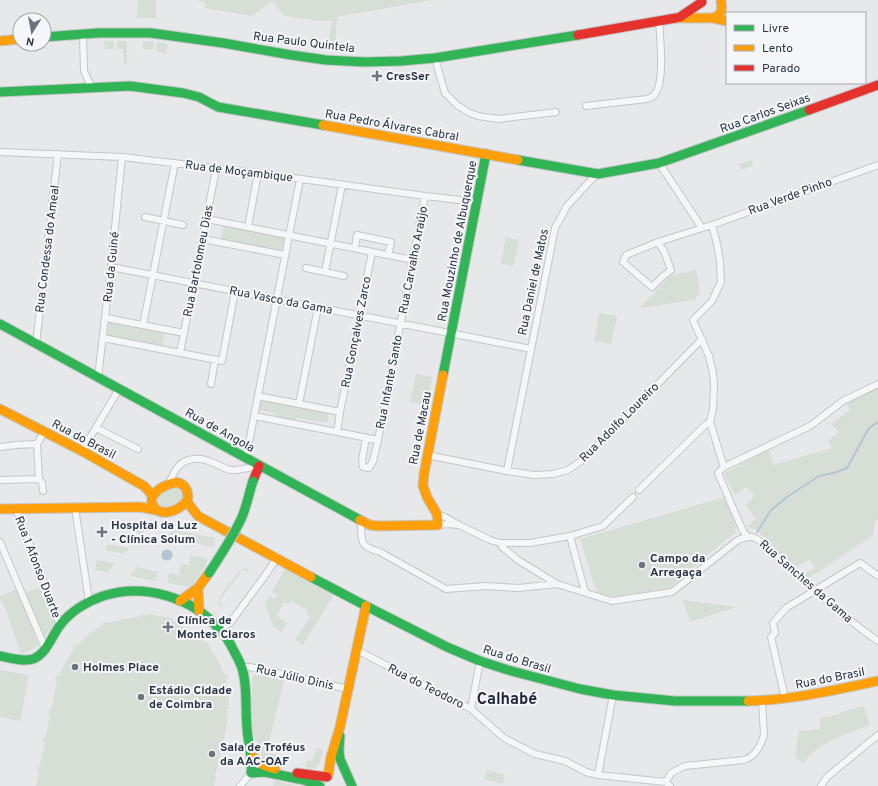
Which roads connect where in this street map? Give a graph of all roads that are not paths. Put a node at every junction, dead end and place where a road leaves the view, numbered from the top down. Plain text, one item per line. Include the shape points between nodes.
1 (704, 1) edge
2 (720, 1) edge
3 (730, 12) edge
4 (679, 17) junction
5 (711, 18) junction
6 (659, 21) junction
7 (726, 21) edge
8 (83, 34) junction
9 (52, 36) edge
10 (12, 40) edge
11 (0, 41) edge
12 (435, 58) junction
13 (878, 85) edge
14 (863, 86) edge
15 (92, 88) junction
16 (0, 92) edge
17 (586, 106) dead end
18 (556, 112) dead end
19 (0, 152) edge
20 (58, 154) junction
21 (486, 154) junction
22 (122, 157) junction
23 (175, 163) junction
24 (659, 163) junction
25 (878, 165) edge
26 (216, 169) junction
27 (258, 173) junction
28 (598, 174) junction
29 (300, 179) junction
30 (342, 184) junction
31 (425, 196) junction
32 (477, 202) junction
33 (145, 217) dead end
34 (206, 220) junction
35 (164, 221) junction
36 (183, 224) dead end
37 (712, 225) junction
38 (248, 228) junction
39 (702, 228) junction
40 (289, 236) junction
41 (203, 239) junction
42 (658, 242) junction
43 (330, 244) junction
44 (355, 248) junction
45 (372, 252) junction
46 (285, 255) junction
47 (388, 255) junction
48 (413, 260) junction
49 (111, 267) junction
50 (306, 268) dead end
51 (325, 272) junction
52 (153, 275) junction
53 (344, 276) dead end
54 (194, 283) junction
55 (235, 291) junction
56 (276, 299) junction
57 (318, 307) junction
58 (359, 315) junction
59 (106, 318) junction
60 (400, 323) junction
61 (0, 324) edge
62 (143, 325) junction
63 (184, 333) junction
64 (451, 333) junction
65 (103, 338) junction
66 (702, 339) junction
67 (36, 344) junction
68 (531, 349) junction
69 (180, 353) junction
70 (218, 361) junction
71 (98, 377) junction
72 (211, 384) dead end
73 (878, 384) edge
74 (119, 388) junction
75 (258, 396) junction
76 (299, 404) junction
77 (0, 409) edge
78 (340, 412) junction
79 (254, 416) junction
80 (710, 422) junction
81 (96, 428) junction
82 (44, 432) junction
83 (336, 432) junction
84 (366, 438) junction
85 (378, 440) junction
86 (37, 444) junction
87 (0, 448) edge
88 (138, 449) dead end
89 (82, 451) junction
90 (427, 455) junction
91 (246, 458) junction
92 (259, 466) junction
93 (724, 467) junction
94 (507, 471) junction
95 (39, 479) junction
96 (0, 480) edge
97 (169, 484) junction
98 (639, 490) dead end
99 (43, 491) dead end
100 (152, 497) junction
101 (633, 497) dead end
102 (187, 501) junction
103 (140, 507) junction
104 (75, 508) junction
105 (0, 509) edge
106 (16, 509) junction
107 (176, 509) junction
108 (156, 510) junction
109 (436, 514) junction
110 (198, 516) junction
111 (361, 521) junction
112 (438, 525) junction
113 (459, 525) junction
114 (570, 536) junction
115 (747, 536) junction
116 (0, 542) edge
117 (502, 547) dead end
118 (277, 558) junction
119 (878, 576) edge
120 (557, 584) junction
121 (198, 588) junction
122 (815, 590) junction
123 (585, 592) junction
124 (180, 600) junction
125 (90, 601) junction
126 (366, 606) junction
127 (199, 611) junction
128 (60, 625) junction
129 (219, 629) junction
130 (878, 641) edge
131 (46, 648) junction
132 (357, 650) junction
133 (0, 656) edge
134 (480, 661) junction
135 (242, 668) junction
136 (878, 681) edge
137 (348, 689) junction
138 (613, 695) junction
139 (785, 698) junction
140 (762, 701) junction
141 (471, 709) junction
142 (340, 727) junction
143 (878, 734) edge
144 (253, 757) junction
145 (251, 772) junction
146 (598, 775) junction
147 (327, 780) edge
148 (351, 783) edge
149 (668, 784) edge
150 (240, 786) edge
151 (320, 786) edge
152 (821, 786) edge

1 - 4 street, Rua Paulo Quintela
1 - 5 street via 701,6 702,12
2 - 3 street
2 - 5 street via 721,13 716,18
4 - 5 street, Rua Paulo Quintela
4 - 6 street, Rua Paulo Quintela
5 - 7 street, Rua Paulo Quintela
6 - 12 street, Rua Paulo Quintela
6 - 17 street via 661,74 654,95 647,99
8 - 9 street, Rua Paulo Quintela
8 - 12 street, Rua Paulo Quintela via 162,34 334,60 364,62
8 - 15 street via 84,71
10 - 11 street
12 - 18 street via 445,93 468,112 498,119
13 - 14 street, Rua Carlos Seixas
14 - 24 street, Rua Carlos Seixas
15 - 16 street, Rua Pedro Álvares Cabral
15 - 21 street, Rua Pedro Álvares Cabral via 130,86 183,93 229,109
19 - 20 street, Rua de Moçambique
20 - 22 street, Rua de Moçambique
20 - 67 street, Rua Condessa do Ameal
21 - 28 street, Rua Pedro Álvares Cabral
21 - 32 street, Rua Mouzinho de Albuquerque
22 - 23 street, Rua de Moçambique
22 - 49 street, Rua da Guiné
23 - 26 street, Rua de Moçambique
23 - 35 street
24 - 28 street
24 - 39 street
25 - 37 street, Rua Verde Pinho
26 - 27 street, Rua de Moçambique
26 - 34 street, Rua Bartolomeu Dias
27 - 29 street, Rua de Moçambique
27 - 38 street
28 - 68 street, Rua Daniel de Matos via 567,206 555,228
29 - 30 street, Rua de Moçambique
29 - 40 street
30 - 31 street, Rua de Moçambique
30 - 43 street
31 - 32 street, Rua de Moçambique
31 - 48 street, Rua Carvalho Araújo
32 - 64 street, Rua Mouzinho de Albuquerque
33 - 35 street
34 - 38 street
34 - 41 street, Rua Bartolomeu Dias
35 - 36 street
35 - 52 street
37 - 39 street, Rua Verde Pinho
37 - 66 street via 721,282 712,302 693,320
38 - 40 street
39 - 42 street, Rua Verde Pinho
40 - 43 street
40 - 46 street
41 - 46 street
41 - 54 street, Rua Bartolomeu Dias
42 - 42 street, Rua Verde Pinho via 626,255 623,262 652,287 671,270
43 - 44 street
43 - 51 street
44 - 45 street
44 - 47 street via 357,236 391,242
45 - 47 street
45 - 58 street, Rua Gonçalves Zarco
46 - 56 street
47 - 48 street
48 - 60 street, Rua Carvalho Araújo
49 - 52 street, Rua Vasco da Gama
49 - 59 street, Rua da Guiné
50 - 51 street
51 - 53 street
52 - 54 street, Rua Vasco da Gama
52 - 62 street
54 - 55 street, Rua Vasco da Gama
54 - 63 street, Rua Bartolomeu Dias
55 - 56 street, Rua Vasco da Gama
55 - 70 street
56 - 57 street, Rua Vasco da Gama
56 - 75 street
57 - 58 street, Rua Vasco da Gama
57 - 76 street
58 - 60 street, Rua Vasco da Gama
58 - 78 street, Rua Gonçalves Zarco
59 - 62 street
59 - 65 street, Rua da Guiné
60 - 64 street, Rua Vasco da Gama
60 - 85 street, Rua Infante Santo
61 - 67 street, Rua de Angola
62 - 63 street
63 - 69 street, Rua Bartolomeu Dias
64 - 68 street, Rua Vasco da Gama
64 - 90 street, Rua de Macau
65 - 69 street
65 - 71 street, Rua da Guiné
66 - 80 street via 709,356 714,384 714,409
66 - 94 street, Rua Adolfo Loureiro via 608,435 568,470 534,475
67 - 71 street, Rua de Angola
68 - 94 street, Rua Daniel de Matos
69 - 70 street
70 - 72 street
71 - 74 street, Rua de Angola
73 - 93 street via 843,401 810,426
74 - 81 street
74 - 91 street, Rua de Angola
75 - 76 street
75 - 79 street
76 - 78 street
77 - 82 street, Rua do Brasil
78 - 83 street, Rua Gonçalves Zarco
79 - 83 street
79 - 91 street
80 - 93 street
80 - 98 street
81 - 88 street
81 - 89 street
82 - 86 street
82 - 89 street, Rua do Brasil
83 - 84 street
84 - 85 street
84 - 85 street, Rua Infante Santo via 362,460 363,467 369,468
86 - 87 street
86 - 95 street
89 - 100 street, Rua do Brasil via 144,486
90 - 94 street, Rua Adolfo Loureiro
90 - 109 street, Rua de Macau via 423,486
91 - 92 street, Rua de Angola
92 - 97 street via 233,471 206,460 189,460 180,464
92 - 111 street, Rua de Angola
92 - 121 street, bridge via 237,526
93 - 115 street, Rua Sanches da Gama via 718,473
95 - 96 street
95 - 99 street
97 - 100 street via 155,492
97 - 102 street, Rua do Brasil via 179,483 185,487 188,491
100 - 103 street
100 - 108 street, Rua do Brasil
101 - 114 street via 603,526
102 - 107 street via 184,506
102 - 110 street, Rua do Brasil
103 - 104 street
103 - 108 street
104 - 106 street
104 - 125 street
105 - 106 street
106 - 128 street, Rua 1 Afonso Duarte
107 - 108 street via 165,513
107 - 110 street
109 - 112 street, Rua de Macau
109 - 113 street
110 - 118 street, Rua do Brasil
111 - 112 street, Rua de Angola via 378,526
111 - 120 street via 364,545 446,589 486,586 518,588
112 - 113 street
113 - 114 street via 500,543 530,543
114 - 123 street
115 - 122 street, Rua Sanches da Gama via 762,542
115 - 123 street via 738,540 672,592 612,601
116 - 131 street
117 - 120 street
118 - 126 street, Rua do Brasil
118 - 129 street via 230,623
119 - 122 street via 860,563
120 - 123 street
121 - 124 street
121 - 127 street
122 - 130 street, Rua Sanches da Gama
122 - 139 street via 786,608 773,623 775,633 771,637
124 - 125 street via 164,595 131,591
124 - 127 street
125 - 128 street via 73,612
126 - 132 street
126 - 134 street, Rua do Brasil
127 - 129 street
128 - 131 street
129 - 135 street
131 - 133 street via 34,659
132 - 137 street
132 - 141 street, Rua do Teodoro
134 - 138 street, Rua do Brasil via 554,683
134 - 141 street
135 - 137 street, Rua Júlio Dinis via 250,667
135 - 144 street via 246,692 247,729
136 - 139 street, Rua do Brasil
137 - 142 street
138 - 140 street, Rua do Brasil via 675,701
138 - 146 street
139 - 140 street, Rua do Brasil
140 - 149 street via 764,735 752,756 744,760 685,766 670,773
141 - 146 street, Rua do Teodoro via 504,738 535,754 565,761
142 - 147 street via 333,745
142 - 148 street via 339,752
143 - 152 street via 827,777
144 - 145 street
144 - 147 street via 266,767
145 - 150 street
145 - 151 street via 265,772
146 - 149 street, Rua do Teodoro
147 - 148 street via 331,773 338,771 346,774

